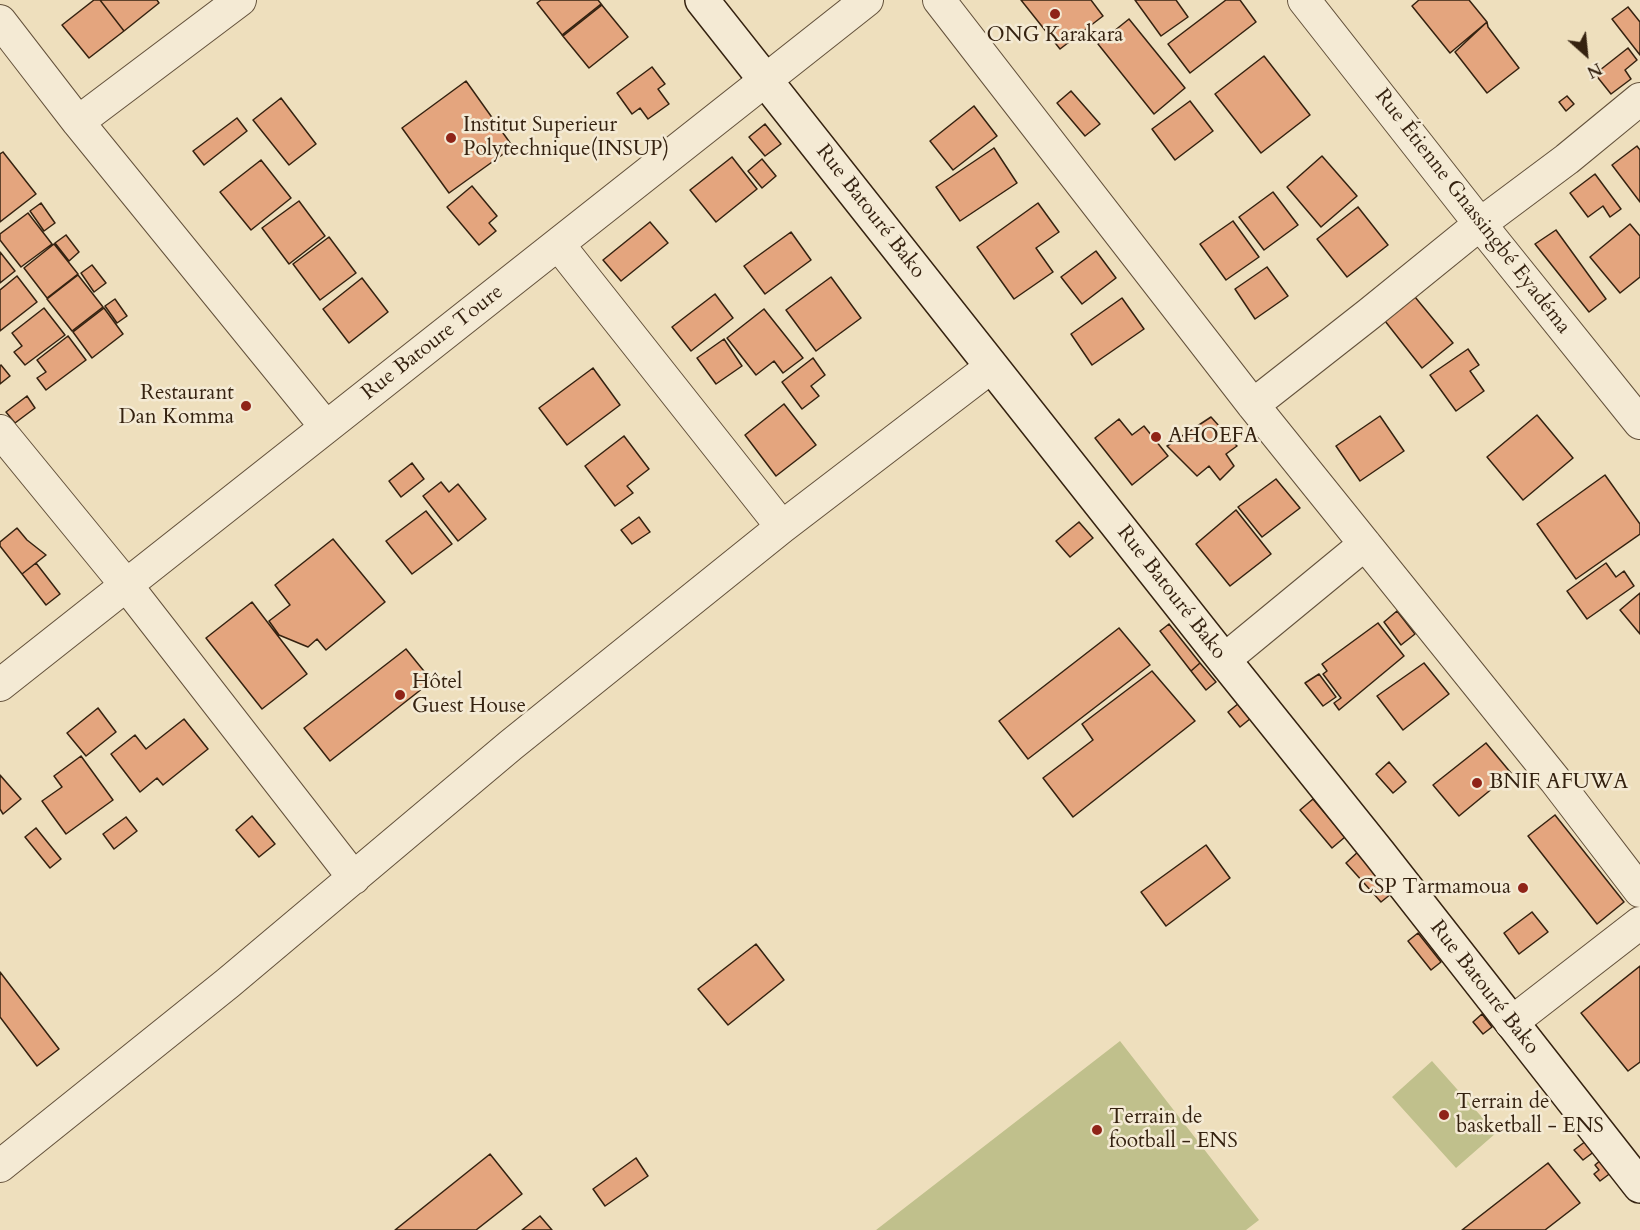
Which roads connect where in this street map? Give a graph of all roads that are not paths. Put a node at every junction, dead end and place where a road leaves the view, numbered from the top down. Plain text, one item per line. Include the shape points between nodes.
1 (240, 0) edge
2 (702, 0) edge
3 (867, 0) edge
4 (939, 0) edge
5 (1304, 0) edge
6 (0, 21) edge
7 (765, 80) junction
8 (1640, 99) edge
9 (78, 122) junction
10 (1480, 224) junction
11 (558, 244) junction
12 (992, 367) junction
13 (1253, 405) junction
14 (1640, 423) edge
15 (326, 428) junction
16 (0, 431) edge
17 (782, 527) junction
18 (1365, 544) junction
19 (127, 586) junction
20 (1224, 660) junction
21 (0, 686) edge
22 (354, 878) junction
23 (1640, 891) edge
24 (1640, 923) edge
25 (1511, 1023) junction
26 (0, 1166) edge
27 (1640, 1186) edge

1 - 9 street
2 - 7 main road, Rue Batouré Bako
3 - 7 street, Rue Batoure Toure
4 - 13 street
5 - 10 street, Rue Étienne Gnassingbé Eyadéma
6 - 9 street
7 - 11 street, Rue Batoure Toure
7 - 12 main road, Rue Batouré Bako
8 - 10 street
9 - 15 street
10 - 13 street
10 - 14 street, Rue Étienne Gnassingbé Eyadéma
11 - 15 street, Rue Batoure Toure
11 - 17 street
12 - 17 street
12 - 20 main road, Rue Batouré Bako
13 - 18 street
15 - 19 street, Rue Batoure Toure
16 - 19 street
17 - 22 street via 511,745
18 - 20 street
18 - 23 street
19 - 21 street, Rue Batoure Toure
19 - 22 street
20 - 25 main road, Rue Batouré Bako
22 - 26 street
24 - 25 street
25 - 27 main road, Rue Batouré Bako

